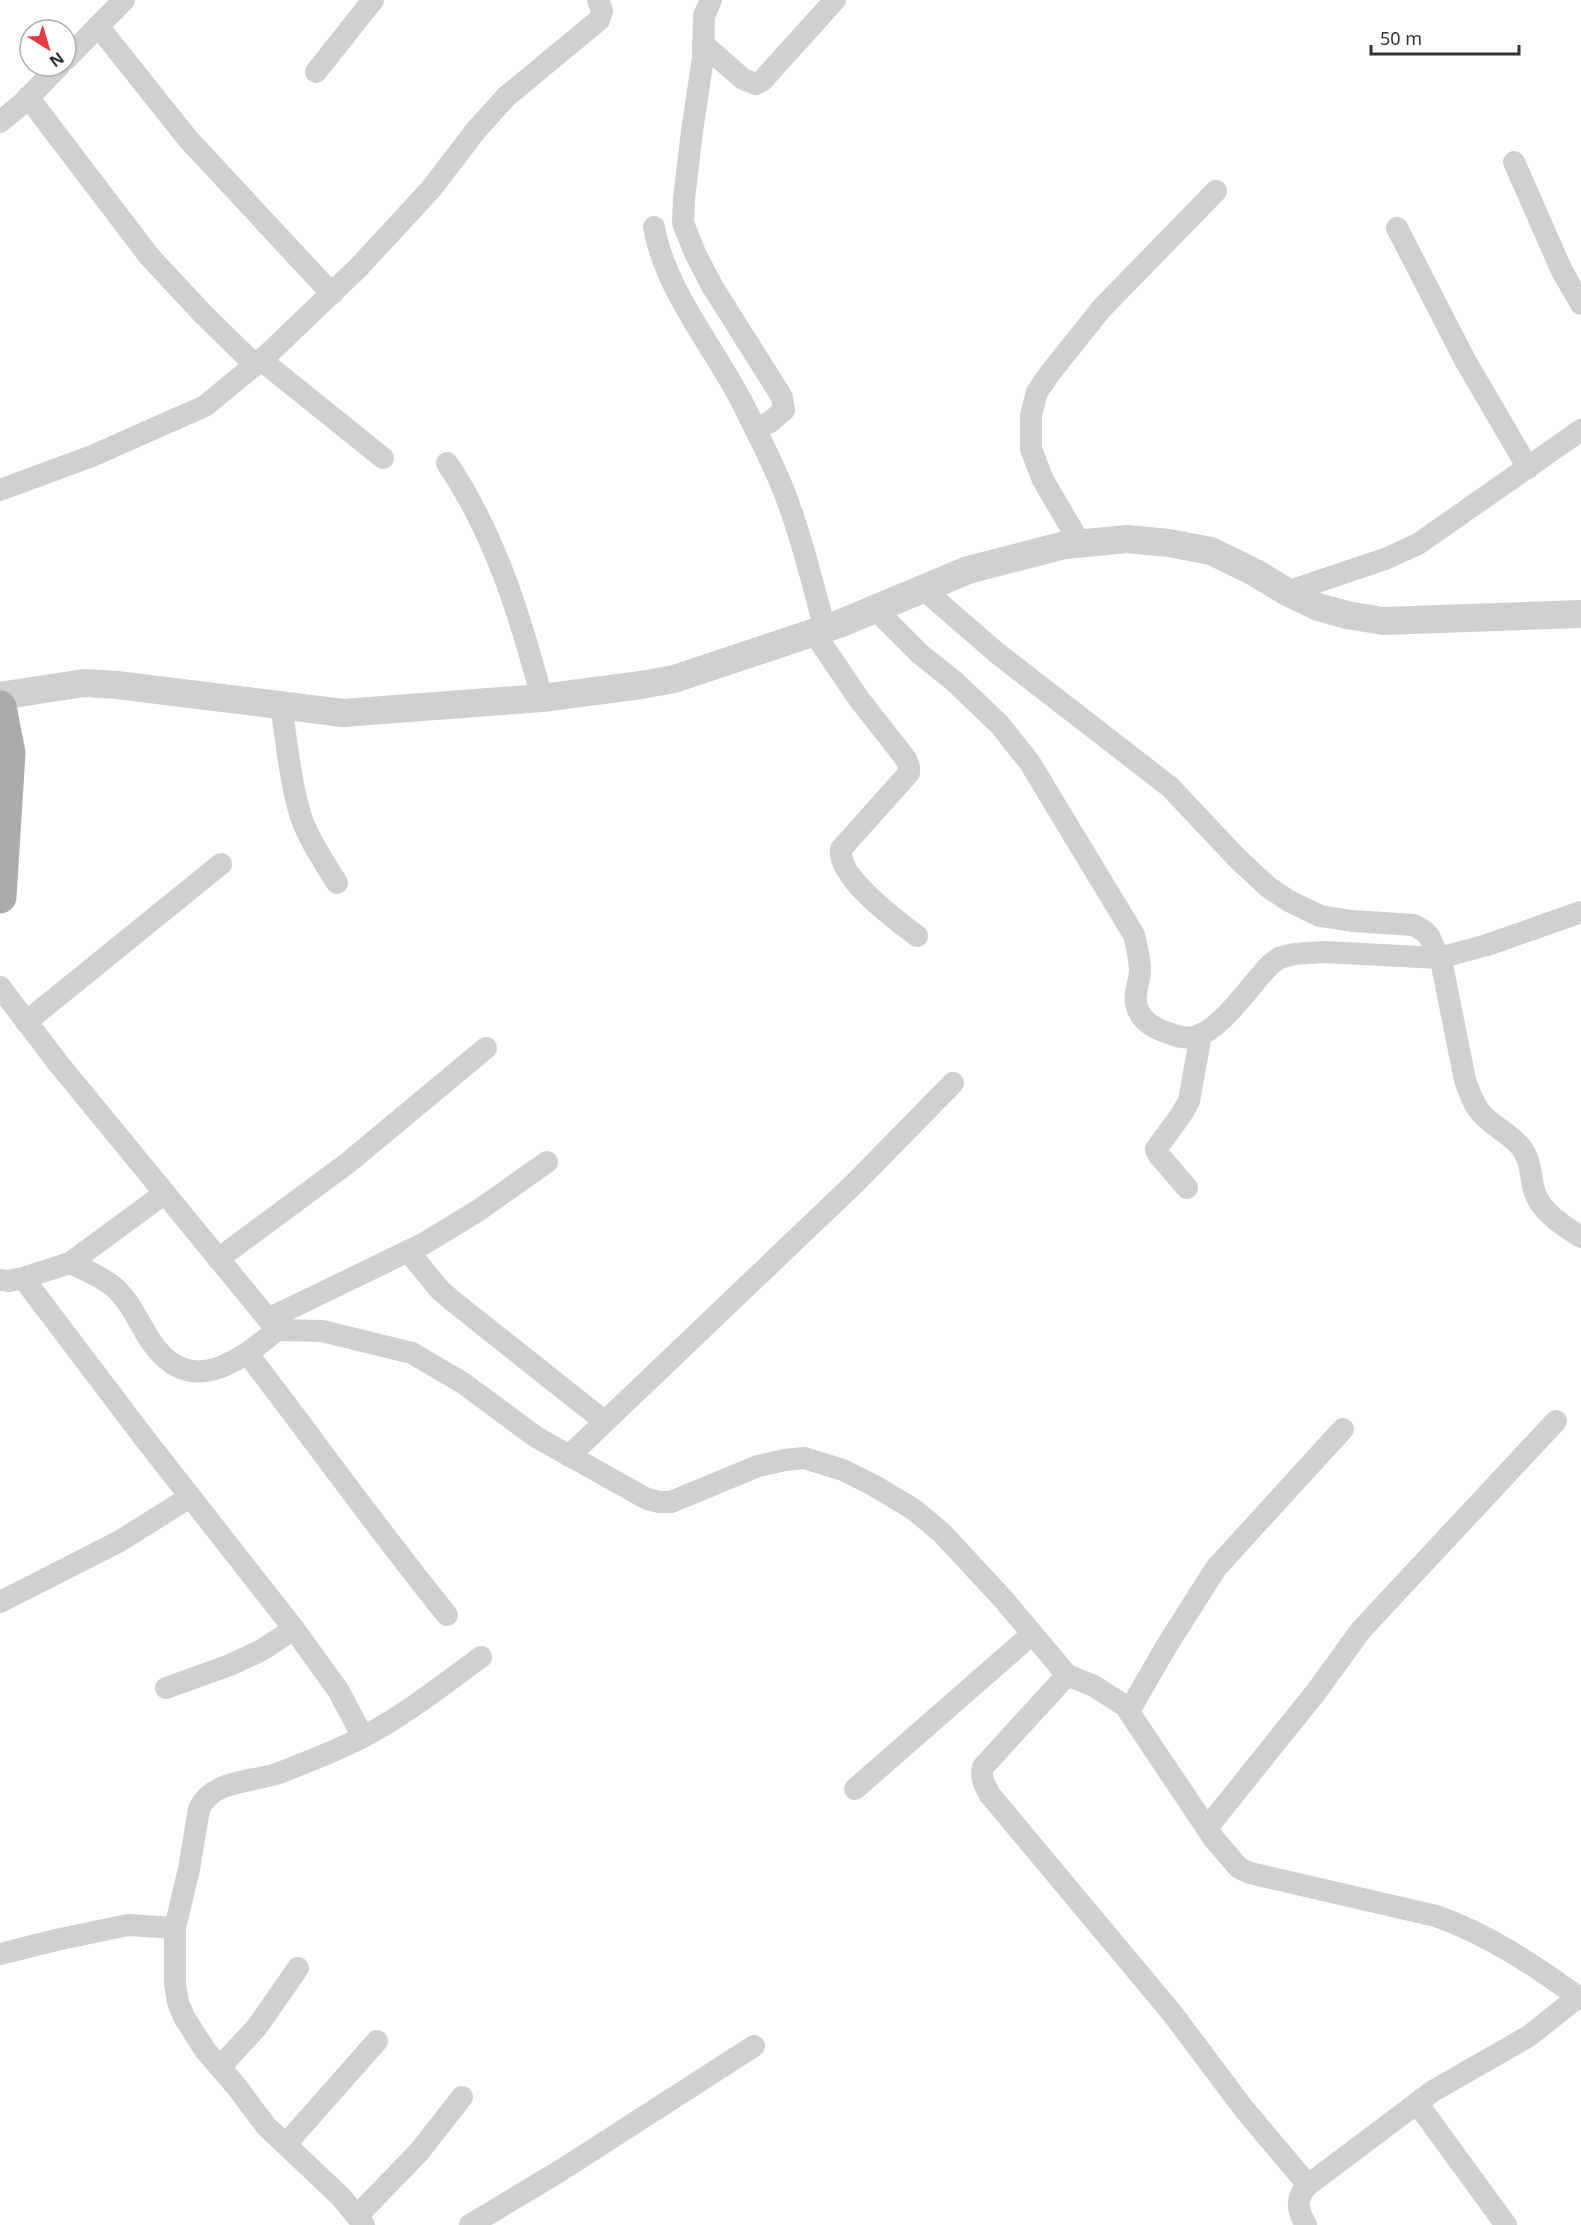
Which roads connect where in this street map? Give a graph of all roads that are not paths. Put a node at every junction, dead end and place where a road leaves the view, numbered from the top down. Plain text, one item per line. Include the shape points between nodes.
1 (124, 0) edge
2 (373, 0) edge
3 (598, 0) edge
4 (711, 0) edge
5 (836, 0) edge
6 (98, 26) junction
7 (703, 44) junction
8 (78, 47) edge
9 (316, 72) dead end
10 (47, 78) edge
11 (28, 97) junction
12 (0, 122) edge
13 (1514, 162) dead end
14 (1216, 192) dead end
15 (654, 227) dead end
16 (1398, 228) dead end
17 (332, 294) junction
18 (1581, 304) edge
19 (258, 362) junction
20 (755, 429) junction
21 (1581, 430) edge
22 (383, 458) dead end
23 (447, 463) dead end
24 (1528, 468) junction
25 (0, 490) edge
26 (1080, 543) junction
27 (922, 588) junction
28 (1287, 592) junction
29 (875, 609) junction
30 (1581, 614) edge
31 (820, 631) junction
32 (0, 696) edge
33 (542, 698) junction
34 (281, 706) junction
35 (0, 707) edge
36 (221, 864) dead end
37 (337, 883) dead end
38 (0, 897) edge
39 (1581, 912) edge
40 (916, 936) dead end
41 (1434, 947) junction
42 (0, 987) edge
43 (26, 1022) junction
44 (1201, 1034) junction
45 (486, 1048) dead end
46 (953, 1083) dead end
47 (547, 1162) dead end
48 (1187, 1188) dead end
49 (165, 1193) junction
50 (1581, 1237) edge
51 (408, 1251) junction
52 (218, 1258) junction
53 (70, 1263) junction
54 (23, 1278) junction
55 (0, 1280) edge
56 (272, 1324) junction
57 (248, 1353) junction
58 (604, 1421) junction
59 (1556, 1421) dead end
60 (1343, 1428) dead end
61 (569, 1456) junction
62 (190, 1497) junction
63 (0, 1602) edge
64 (447, 1615) dead end
65 (294, 1629) junction
66 (1032, 1634) junction
67 (481, 1657) dead end
68 (1067, 1675) junction
69 (166, 1688) dead end
70 (1129, 1710) junction
71 (363, 1737) junction
72 (855, 1789) dead end
73 (1207, 1828) junction
74 (164, 1926) junction
75 (0, 1954) edge
76 (298, 1968) dead end
77 (1579, 1998) edge
78 (377, 2041) dead end
79 (754, 2046) dead end
80 (220, 2067) junction
81 (462, 2097) dead end
82 (1416, 2103) junction
83 (286, 2144) junction
84 (1308, 2185) junction
85 (360, 2221) edge
86 (470, 2225) edge
87 (1306, 2225) edge
88 (1506, 2225) edge

1 - 6 street
2 - 9 street
3 - 17 street via 602,11 599,20 507,96 431,189
4 - 7 street via 704,16
5 - 7 street via 756,84 743,79
6 - 8 street
6 - 17 street via 188,139
7 - 20 street via 684,223 712,286 782,397 784,410
10 - 11 street
11 - 12 street
11 - 19 street via 148,256 196,307
13 - 18 street via 1562,271
14 - 26 street via 1102,308 1037,392 1031,415 1031,449 1043,480
15 - 20 street via 676,288 728,374
16 - 24 street via 1466,362
17 - 19 street
19 - 22 street
19 - 25 street via 205,406 92,456
20 - 31 street via 783,489 801,542
21 - 24 street
23 - 33 street via 477,513 504,575
24 - 28 street via 1418,544
26 - 27 street via 968,570
26 - 28 street via 1127,539 1195,547 1228,558
27 - 29 street
27 - 41 street via 997,653 1170,787 1275,892 1320,916 1414,925
28 - 30 street via 1317,607 1383,621
29 - 31 street
29 - 44 street via 975,700 1030,763 1134,935 1140,970 1135,998 1143,1019 1177,1036
31 - 33 street via 674,679
31 - 40 street via 859,699 909,767 909,773 841,849 842,862 861,888
32 - 34 street via 84,683
33 - 34 street via 343,713
34 - 37 street via 302,818
35 - 38 main road via 9,753
36 - 43 street
39 - 41 street via 1487,945
41 - 44 street via 1279,958 1221,1021
41 - 50 street via 1471,1098 1480,1113 1520,1146 1528,1158 1535,1194 1543,1205 1556,1220
42 - 43 street
43 - 49 street
44 - 48 street via 1189,1101 1156,1149
45 - 52 street via 349,1162
46 - 58 street via 855,1183
47 - 51 street via 479,1210
49 - 52 street
49 - 53 street
51 - 56 street
51 - 58 street via 440,1290
52 - 56 street
53 - 54 street
53 - 57 street via 115,1288 152,1344 176,1366 190,1372 206,1371 221,1368
54 - 55 street
54 - 62 street
56 - 57 street
56 - 61 street via 332,1332 412,1353
57 - 64 street
58 - 61 street
59 - 73 street via 1361,1630
60 - 70 street via 1216,1568
61 - 66 street via 659,1502 671,1502 758,1466 785,1460 804,1458 843,1470 912,1509 942,1533
62 - 63 street via 120,1542
62 - 65 street
65 - 69 street via 260,1651
65 - 71 street via 338,1690
66 - 68 street
66 - 72 street
67 - 71 street
68 - 70 street via 1111,1696
68 - 84 street via 983,1767 983,1783
70 - 73 street
71 - 74 street via 275,1774 222,1786 212,1792 199,1809 189,1869
73 - 77 street via 1239,1868 1460,1924 1546,1973
74 - 75 street via 128,1925 92,1931
74 - 80 street via 178,2002 205,2050
76 - 80 street via 257,2027
77 - 82 street via 1529,2036
78 - 83 street
79 - 86 street
80 - 83 street via 266,2126
81 - 85 street
82 - 84 street
82 - 88 street
83 - 85 street via 341,2196
84 - 87 street via 1298,2199

